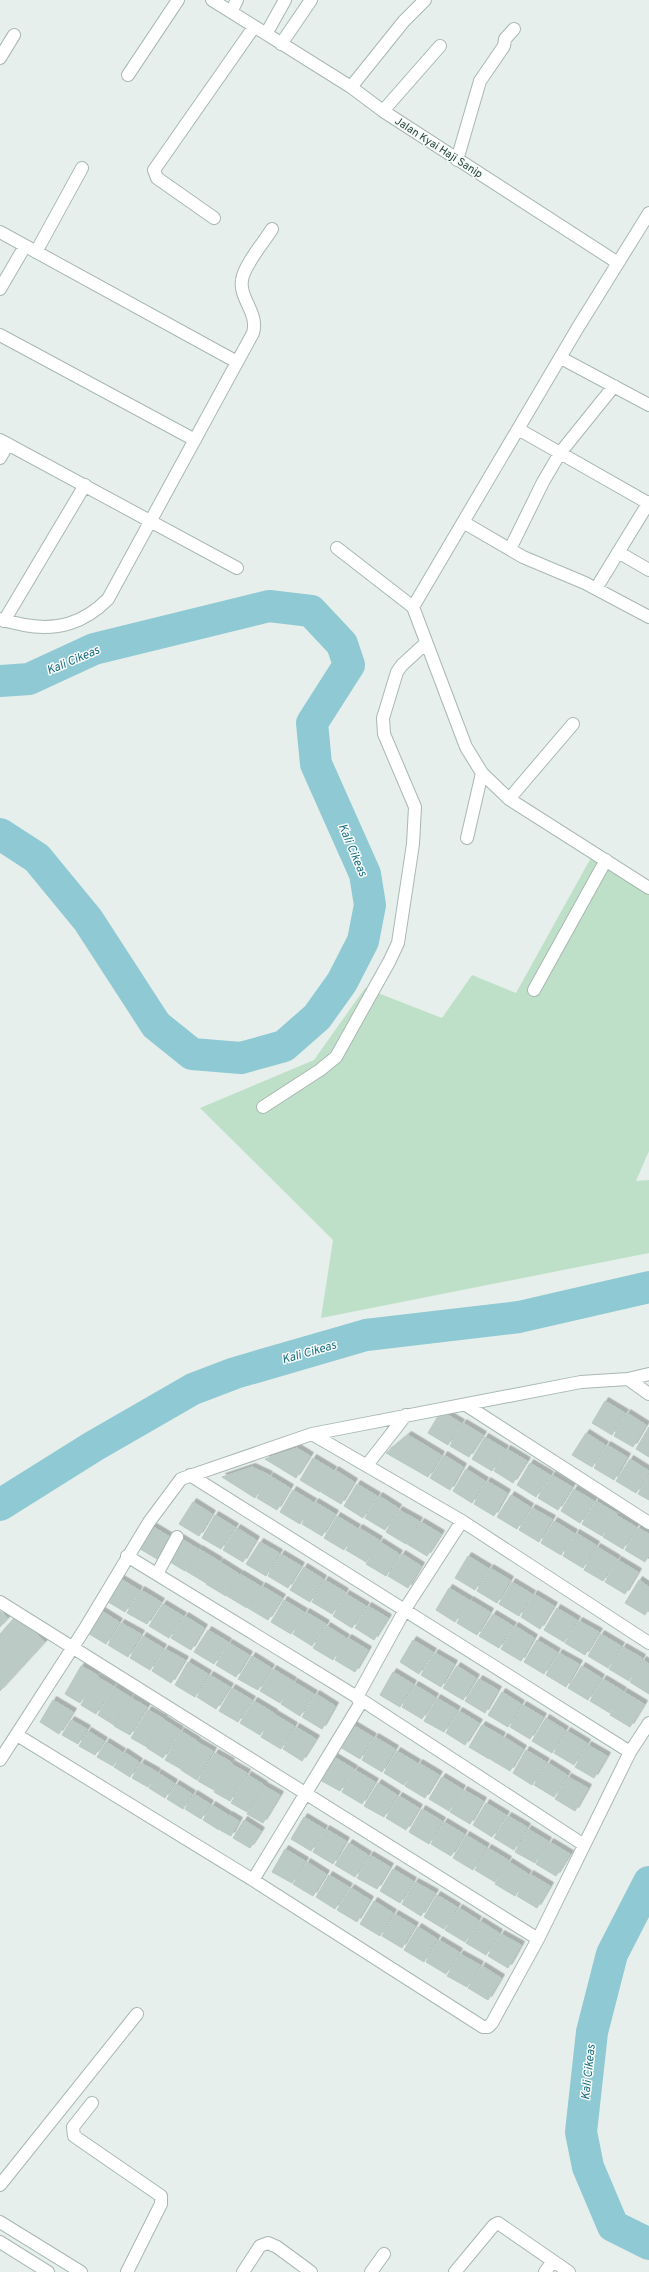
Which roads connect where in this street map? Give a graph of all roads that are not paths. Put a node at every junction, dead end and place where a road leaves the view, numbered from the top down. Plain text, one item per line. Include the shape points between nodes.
1 (178, 0) edge
2 (212, 0) edge
3 (236, 0) edge
4 (285, 0) edge
5 (310, 0) edge
6 (425, 0) edge
7 (231, 12) junction
8 (254, 27) junction
9 (514, 29) dead end
10 (266, 34) junction
11 (14, 35) dead end
12 (281, 44) junction
13 (440, 46) dead end
14 (0, 58) edge
15 (128, 75) dead end
16 (351, 87) junction
17 (383, 111) junction
18 (457, 160) junction
19 (82, 168) dead end
20 (649, 213) edge
21 (214, 218) dead end
22 (272, 229) dead end
23 (0, 232) edge
24 (25, 246) junction
25 (36, 252) junction
26 (618, 263) junction
27 (0, 289) edge
28 (0, 335) edge
29 (562, 358) junction
30 (237, 362) junction
31 (614, 386) junction
32 (649, 405) edge
33 (518, 429) junction
34 (195, 440) junction
35 (4, 442) edge
36 (560, 453) junction
37 (0, 458) edge
38 (85, 485) junction
39 (649, 502) edge
40 (151, 520) junction
41 (463, 522) junction
42 (513, 543) dead end
43 (337, 548) dead end
44 (618, 552) junction
45 (237, 568) dead end
46 (649, 570) edge
47 (600, 582) dead end
48 (413, 607) junction
49 (649, 617) edge
50 (2, 620) edge
51 (426, 643) junction
52 (573, 724) dead end
53 (482, 773) junction
54 (509, 798) junction
55 (467, 838) dead end
56 (606, 860) junction
57 (649, 888) edge
58 (534, 990) dead end
59 (263, 1107) dead end
60 (649, 1374) edge
61 (628, 1379) junction
62 (649, 1394) edge
63 (466, 1405) junction
64 (406, 1415) junction
65 (312, 1434) junction
66 (367, 1464) junction
67 (190, 1475) junction
68 (462, 1521) junction
69 (649, 1523) edge
70 (177, 1537) dead end
71 (127, 1556) junction
72 (157, 1574) junction
73 (0, 1602) edge
74 (405, 1610) junction
75 (649, 1643) edge
76 (73, 1648) junction
77 (357, 1697) junction
78 (649, 1723) edge
79 (17, 1735) junction
80 (630, 1752) junction
81 (0, 1760) edge
82 (306, 1792) junction
83 (584, 1845) junction
84 (253, 1880) junction
85 (538, 1939) junction
86 (137, 2014) dead end
87 (92, 2103) dead end
88 (0, 2185) edge
89 (0, 2222) edge
90 (0, 2242) edge
91 (384, 2254) dead end
92 (553, 2261) junction
93 (29, 2267) edge
94 (48, 2272) edge
95 (81, 2272) edge
96 (127, 2272) edge
97 (243, 2272) edge
98 (311, 2272) edge
99 (371, 2272) edge
100 (455, 2272) edge
101 (545, 2272) edge
102 (569, 2272) edge

1 - 15 street
2 - 7 street, Jalan Kyai Haji Sanip
3 - 7 street
4 - 10 street
5 - 12 street
6 - 16 street
7 - 8 street, Jalan Kyai Haji Sanip
8 - 10 street, Jalan Kyai Haji Sanip
8 - 21 street via 155,165 157,178
9 - 18 street via 505,39 504,46 480,81
10 - 12 street, Jalan Kyai Haji Sanip
11 - 14 street
12 - 16 street, Jalan Kyai Haji Sanip
13 - 17 street
16 - 17 street, Jalan Kyai Haji Sanip
17 - 18 street, Jalan Kyai Haji Sanip
18 - 26 street, Jalan Kyai Haji Sanip
19 - 25 street
20 - 26 street
22 - 30 street via 242,280 242,288 255,325
23 - 24 street
24 - 25 street
24 - 27 street
25 - 30 street
26 - 29 street
28 - 34 street
29 - 31 street
29 - 33 street
30 - 34 street
31 - 32 street
31 - 36 street
33 - 36 street
33 - 41 street
34 - 40 street
35 - 37 street
35 - 38 street
36 - 39 street
36 - 42 street
38 - 40 street
38 - 50 street
39 - 44 street
40 - 45 street
40 - 50 street via 119,582 97,610 75,623 59,627 37,627
41 - 48 street
41 - 49 street via 523,557 585,583
43 - 48 street
44 - 46 street
44 - 47 street
48 - 51 street
51 - 53 street via 466,747
51 - 59 street via 397,672 383,718 384,734 416,807 398,943 390,962 336,1057
52 - 54 street
53 - 54 street
53 - 55 street
54 - 56 street
56 - 57 street
56 - 58 street
60 - 61 street
61 - 62 street
61 - 63 street via 581,1382
63 - 64 street via 441,1407
63 - 69 street
64 - 65 street
64 - 66 street
65 - 66 street
65 - 67 street
66 - 68 street
67 - 71 street via 173,1487
67 - 74 street
68 - 74 street
68 - 75 street
70 - 72 street
71 - 72 street
71 - 76 street
72 - 77 street
73 - 76 street
74 - 77 street
74 - 80 street
76 - 79 street
76 - 82 street
77 - 82 street via 360,1704
77 - 83 street
78 - 80 street
79 - 81 street
79 - 84 street
80 - 83 street
82 - 84 street
82 - 85 street
83 - 85 street
84 - 85 street via 483,2027 488,2027 492,2023
86 - 88 street
87 - 96 street via 73,2127 74,2136 161,2196 162,2204
89 - 95 street
90 - 93 street
91 - 99 street
92 - 100 street via 498,2223
92 - 101 street
92 - 102 street
93 - 94 street
97 - 98 street via 260,2246 268,2244 277,2247

